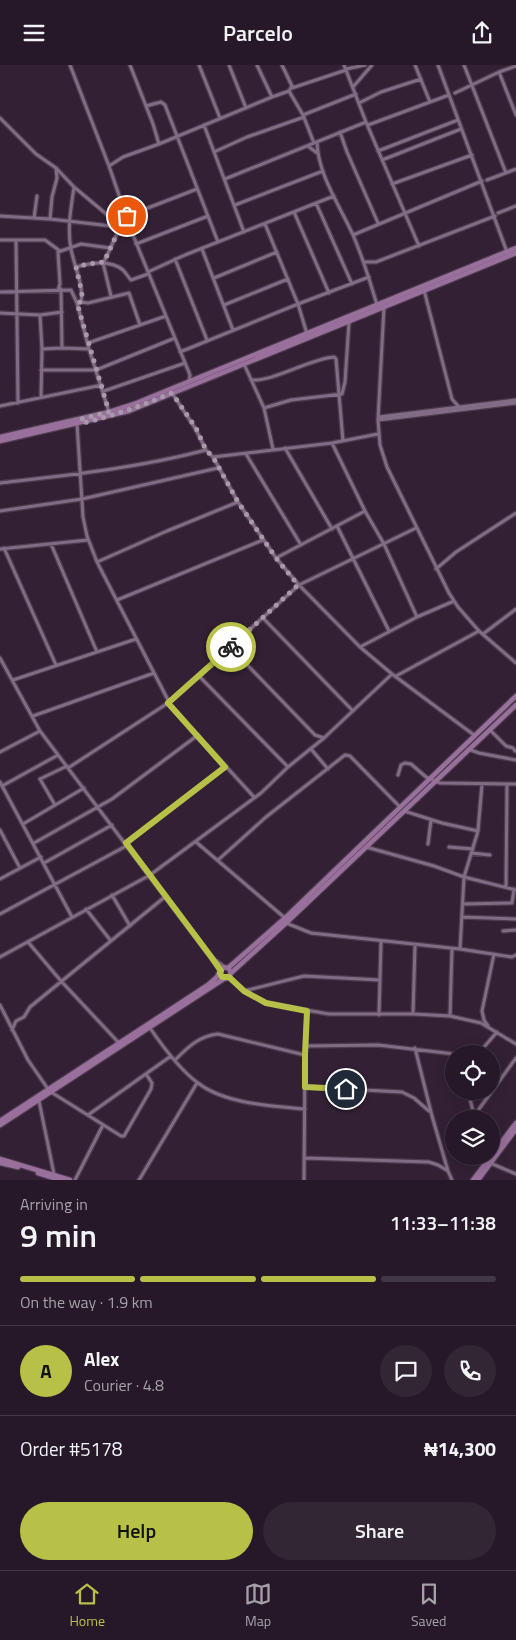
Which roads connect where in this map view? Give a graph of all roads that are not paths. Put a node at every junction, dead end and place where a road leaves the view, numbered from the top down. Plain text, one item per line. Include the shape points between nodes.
1 (70, 65) edge
2 (130, 65) edge
3 (199, 65) edge
4 (228, 65) edge
5 (257, 65) edge
6 (282, 65) edge
7 (365, 65) edge
8 (372, 65) edge
9 (415, 65) edge
10 (438, 65) edge
11 (464, 65) edge
12 (516, 66) edge
13 (346, 68) edge
14 (499, 72) junction
15 (420, 79) junction
16 (472, 85) junction
17 (353, 87) junction
18 (291, 90) junction
19 (455, 93) dead end
20 (356, 94) junction
21 (449, 95) junction
22 (272, 97) junction
23 (430, 101) junction
24 (359, 103) junction
25 (146, 106) junction
26 (246, 108) junction
27 (516, 115) edge
28 (303, 116) junction
29 (0, 118) edge
30 (220, 118) junction
31 (458, 120) junction
32 (367, 124) junction
33 (204, 125) junction
34 (461, 129) junction
35 (340, 132) junction
36 (178, 136) junction
37 (316, 142) junction
38 (160, 144) junction
39 (308, 146) junction
40 (378, 151) junction
41 (214, 152) junction
42 (318, 153) junction
43 (472, 155) junction
44 (382, 160) junction
45 (109, 166) junction
46 (56, 168) junction
47 (516, 169) edge
48 (323, 171) junction
49 (506, 173) junction
50 (224, 179) junction
51 (487, 180) dead end
52 (482, 181) junction
53 (392, 184) junction
54 (74, 187) junction
55 (197, 189) junction
56 (37, 196) dead end
57 (334, 196) junction
58 (316, 203) junction
59 (234, 205) junction
60 (516, 206) edge
61 (294, 212) junction
62 (405, 212) junction
63 (497, 215) junction
64 (0, 216) edge
65 (127, 216) junction
66 (208, 216) junction
67 (34, 218) junction
68 (50, 219) junction
69 (68, 221) junction
70 (378, 223) junction
71 (265, 224) junction
72 (120, 226) junction
73 (131, 230) junction
74 (244, 232) junction
75 (353, 235) junction
76 (0, 240) edge
77 (16, 240) junction
78 (218, 242) junction
79 (136, 244) junction
80 (419, 246) junction
81 (70, 247) junction
82 (110, 248) junction
83 (516, 248) edge
84 (202, 249) junction
85 (60, 251) junction
86 (277, 252) junction
87 (507, 252) junction
88 (516, 253) edge
89 (175, 259) junction
90 (364, 262) junction
91 (376, 262) junction
92 (103, 263) junction
93 (76, 267) junction
94 (367, 271) junction
95 (148, 273) junction
96 (369, 277) junction
97 (214, 278) junction
98 (288, 279) junction
99 (352, 284) junction
100 (61, 289) junction
101 (424, 290) junction
102 (17, 291) junction
103 (0, 292) edge
104 (329, 293) junction
105 (111, 296) junction
106 (81, 302) junction
107 (77, 303) junction
108 (298, 304) junction
109 (224, 305) junction
110 (377, 305) junction
111 (384, 307) junction
112 (62, 312) junction
113 (0, 313) edge
114 (16, 314) junction
115 (40, 315) junction
116 (166, 316) junction
117 (349, 322) junction
118 (140, 325) junction
119 (233, 330) junction
120 (307, 333) junction
121 (175, 337) junction
122 (208, 340) junction
123 (88, 343) junction
124 (62, 348) junction
125 (42, 349) junction
126 (89, 349) junction
127 (180, 352) junction
128 (185, 363) junction
129 (244, 364) junction
130 (227, 369) junction
131 (41, 370) junction
132 (96, 370) junction
133 (190, 375) junction
134 (196, 379) junction
135 (252, 380) junction
136 (259, 381) junction
137 (189, 382) junction
138 (102, 385) junction
139 (104, 391) junction
140 (257, 391) junction
141 (172, 393) junction
142 (340, 395) junction
143 (41, 397) junction
144 (452, 399) junction
145 (516, 402) edge
146 (18, 403) junction
147 (0, 406) edge
148 (459, 407) junction
149 (264, 408) junction
150 (447, 409) junction
151 (109, 412) junction
152 (378, 418) junction
153 (80, 422) junction
154 (378, 434) junction
155 (0, 437) edge
156 (0, 441) edge
157 (344, 441) junction
158 (332, 443) junction
159 (285, 448) junction
160 (273, 449) junction
161 (206, 450) junction
162 (246, 454) junction
163 (213, 457) junction
164 (218, 468) junction
165 (80, 474) junction
166 (0, 483) edge
167 (82, 499) junction
168 (238, 502) junction
169 (0, 511) edge
170 (365, 511) junction
171 (516, 513) edge
172 (338, 526) junction
173 (416, 528) junction
174 (332, 529) junction
175 (88, 540) junction
176 (263, 540) junction
177 (51, 544) junction
178 (384, 544) junction
179 (301, 545) junction
180 (2, 549) edge
181 (354, 557) junction
182 (276, 558) junction
183 (97, 562) junction
184 (436, 569) junction
185 (298, 585) junction
186 (117, 600) junction
187 (454, 601) junction
188 (516, 609) edge
189 (416, 617) junction
190 (263, 618) junction
191 (389, 631) junction
192 (480, 631) junction
193 (483, 634) junction
194 (136, 639) junction
195 (230, 647) junction
196 (360, 647) junction
197 (97, 652) junction
198 (0, 658) edge
199 (516, 663) edge
200 (56, 665) junction
201 (154, 673) junction
202 (392, 674) junction
203 (199, 676) junction
204 (396, 676) junction
205 (13, 680) junction
206 (516, 696) edge
207 (169, 703) junction
208 (516, 705) edge
209 (353, 711) junction
210 (33, 716) junction
211 (490, 729) junction
212 (40, 731) junction
213 (198, 735) junction
214 (315, 735) junction
215 (474, 735) junction
216 (324, 738) junction
217 (315, 746) junction
218 (311, 749) junction
219 (468, 749) junction
220 (515, 751) edge
221 (0, 752) edge
222 (58, 755) junction
223 (516, 760) edge
224 (68, 767) junction
225 (225, 767) junction
226 (288, 767) junction
227 (328, 769) junction
228 (398, 775) dead end
229 (432, 780) junction
230 (1, 784) edge
231 (482, 784) junction
232 (507, 784) junction
233 (516, 784) edge
234 (84, 788) junction
235 (254, 797) junction
236 (55, 805) junction
237 (99, 807) junction
238 (402, 809) junction
239 (431, 820) junction
240 (23, 824) junction
241 (112, 825) junction
242 (0, 830) edge
243 (478, 831) junction
244 (196, 842) junction
245 (34, 843) junction
246 (127, 844) junction
247 (428, 844) dead end
248 (366, 847) junction
249 (449, 847) dead end
250 (472, 851) junction
251 (490, 855) dead end
252 (41, 857) junction
253 (218, 860) junction
254 (44, 863) junction
255 (20, 868) junction
256 (150, 875) junction
257 (464, 877) junction
258 (0, 879) edge
259 (55, 885) junction
260 (506, 887) junction
261 (515, 889) edge
262 (112, 895) junction
263 (166, 896) junction
264 (463, 904) junction
265 (86, 909) junction
266 (0, 914) edge
267 (72, 917) junction
268 (462, 917) junction
269 (516, 919) edge
270 (286, 921) junction
271 (130, 926) junction
272 (503, 931) dead end
273 (516, 931) edge
274 (111, 941) junction
275 (28, 942) junction
276 (381, 942) junction
277 (416, 945) junction
278 (452, 949) junction
279 (460, 949) junction
280 (494, 954) junction
281 (516, 955) edge
282 (0, 957) edge
283 (212, 958) junction
284 (220, 971) junction
285 (228, 973) junction
286 (380, 980) junction
287 (61, 981) junction
288 (244, 991) junction
289 (0, 1005) edge
290 (307, 1011) junction
291 (413, 1014) junction
292 (379, 1015) junction
293 (450, 1016) junction
294 (6, 1018) junction
295 (16, 1021) junction
296 (488, 1027) junction
297 (147, 1028) junction
298 (12, 1030) junction
299 (497, 1032) junction
300 (119, 1043) junction
301 (516, 1044) edge
302 (486, 1045) edge
303 (306, 1046) junction
304 (415, 1048) junction
305 (445, 1053) edge
306 (305, 1055) junction
307 (171, 1056) junction
308 (516, 1059) edge
309 (175, 1060) junction
310 (146, 1074) junction
311 (197, 1083) junction
312 (305, 1087) junction
313 (49, 1091) junction
314 (39, 1101) junction
315 (306, 1109) junction
316 (480, 1110) edge
317 (88, 1115) junction
318 (432, 1116) junction
319 (0, 1121) edge
320 (516, 1123) edge
321 (0, 1125) edge
322 (103, 1125) junction
323 (516, 1129) edge
324 (500, 1144) edge
325 (500, 1146) edge
326 (305, 1158) junction
327 (0, 1161) edge
328 (484, 1165) edge
329 (485, 1165) edge
330 (497, 1165) edge
331 (448, 1171) junction
332 (516, 1174) edge
333 (54, 1175) junction
334 (60, 1180) edge
335 (70, 1180) edge
336 (75, 1180) edge
337 (139, 1180) edge
338 (304, 1180) edge
339 (452, 1180) edge
340 (473, 1180) edge
341 (478, 1180) edge

1 - 45 street
2 - 25 street
3 - 30 street
4 - 26 street
5 - 22 street
6 - 18 street
7 - 13 street
8 - 17 street
9 - 15 street
10 - 21 street
11 - 16 street
12 - 14 street
13 - 17 street
13 - 18 street
14 - 16 street
14 - 27 street
15 - 23 street
15 - 24 street
16 - 19 street
16 - 49 street
17 - 20 street
18 - 22 street
18 - 28 street
20 - 24 street
20 - 28 street
21 - 23 street
21 - 31 street
22 - 26 street
23 - 32 street
24 - 32 street
25 - 36 street via 164,103
25 - 38 street
26 - 30 street
28 - 37 street
28 - 41 street
29 - 46 street via 36,154
30 - 33 street
31 - 34 street
31 - 40 street
32 - 35 street
32 - 40 street
33 - 36 street
33 - 41 street
34 - 43 street
34 - 44 street
35 - 37 street
35 - 70 street
36 - 38 street
36 - 55 street
37 - 39 street
37 - 42 street
38 - 45 street via 123,157
39 - 42 street
39 - 50 street
40 - 44 street
41 - 50 street
42 - 48 street
43 - 52 street
43 - 53 street
44 - 53 street
45 - 65 street
46 - 54 street
46 - 68 street
47 - 49 street
48 - 57 street
48 - 59 street
49 - 51 street
50 - 59 street
52 - 62 street
52 - 63 street
53 - 62 street
54 - 69 street
54 - 72 street
55 - 65 street
55 - 66 street
56 - 67 street
57 - 58 street
57 - 75 street
58 - 61 street
58 - 99 street
59 - 74 street
60 - 63 street
61 - 71 street
61 - 104 street
62 - 70 street
62 - 80 street
63 - 80 street
63 - 87 street
64 - 67 street
65 - 72 street
65 - 73 street
66 - 78 street
66 - 79 street
67 - 68 street
68 - 69 street
69 - 72 street
69 - 81 street
70 - 75 street
71 - 74 street
71 - 86 street
72 - 73 street
72 - 82 street
73 - 79 street
74 - 78 street
75 - 90 street
76 - 77 street
77 - 85 street via 45,240
77 - 102 street
78 - 84 street
79 - 95 street
80 - 91 street
81 - 82 street via 87,244
81 - 85 street
81 - 93 street
82 - 92 street
83 - 87 main road
84 - 89 street
84 - 97 street
85 - 100 street via 57,254
86 - 97 street
86 - 98 street
87 - 110 main road
88 - 101 main road
89 - 95 street
89 - 122 street
90 - 91 street
90 - 94 street
91 - 94 street
92 - 93 street
92 - 95 street via 123,270 131,280
92 - 105 street
93 - 106 street
94 - 96 street
95 - 116 street
96 - 99 street
96 - 110 street
97 - 109 street
98 - 108 street
98 - 109 street
99 - 104 street
100 - 102 street
100 - 107 street via 71,290
100 - 112 street
101 - 111 main road
101 - 144 street
102 - 103 street
102 - 114 street
104 - 108 street
105 - 106 street
105 - 118 street via 130,294
106 - 107 street
107 - 123 street
108 - 119 street
108 - 120 street
109 - 119 street
110 - 120 main road
111 - 117 main road
111 - 152 street
112 - 115 street
112 - 124 street
113 - 114 street
114 - 115 street
114 - 146 street
115 - 125 street
116 - 118 street
116 - 121 street
117 - 129 main road
117 - 142 street via 345,382
118 - 123 street
119 - 122 street
120 - 130 main road
121 - 127 street
121 - 132 street
122 - 127 street
123 - 126 street
124 - 125 street
124 - 126 street
125 - 131 street
126 - 132 street
127 - 128 street
128 - 133 street
128 - 139 street
129 - 130 main road
129 - 135 street
130 - 134 main road
130 - 141 main road
131 - 132 street
131 - 143 street
132 - 138 street
133 - 134 street
133 - 137 street
134 - 137 main road
135 - 136 street
135 - 140 street
136 - 140 street
136 - 142 street via 334,357
137 - 151 main road
138 - 139 street
138 - 143 street
139 - 151 street
140 - 149 street
141 - 153 main road via 129,411
141 - 161 street via 196,428
142 - 149 street via 291,400
142 - 157 street
143 - 146 street
144 - 148 street
144 - 150 street
145 - 148 street
145 - 152 street
146 - 147 street
148 - 150 street
149 - 160 street
150 - 152 street
151 - 153 main road
152 - 154 street
153 - 155 main road
153 - 156 main road
153 - 165 street
154 - 157 street
154 - 173 street via 388,467
157 - 158 street
158 - 159 street
158 - 170 street
159 - 160 street
159 - 174 street
160 - 162 street
161 - 163 street
161 - 165 street
162 - 163 street
162 - 179 street
163 - 164 street
164 - 167 street
164 - 168 street
165 - 166 street
165 - 167 street
167 - 169 street
167 - 175 street
168 - 176 street
168 - 183 street
170 - 172 street
170 - 178 street
171 - 184 street
172 - 174 street
172 - 181 street
173 - 178 street
173 - 184 street
174 - 179 street
175 - 177 street
175 - 183 street
176 - 182 street
176 - 186 street
177 - 180 street
177 - 197 street
178 - 181 street
178 - 189 street
179 - 182 street
180 - 200 street
181 - 185 street
181 - 191 street
182 - 185 street
183 - 186 street
184 - 187 street
185 - 190 street
185 - 196 street
186 - 194 street
187 - 189 street
187 - 192 street
188 - 193 street
189 - 191 street
190 - 195 street
190 - 209 street
191 - 196 street
192 - 193 street
192 - 204 street
193 - 199 street
194 - 197 street
194 - 201 street
195 - 203 street
195 - 214 street
196 - 202 street
197 - 200 street
198 - 205 street
200 - 205 street
201 - 207 street
201 - 210 street
202 - 204 street
202 - 209 street
203 - 207 street
203 - 226 street
204 - 215 street
205 - 210 street
206 - 215 main road
207 - 213 street
207 - 224 street
208 - 211 main road
209 - 216 street
210 - 212 street
211 - 219 main road
211 - 220 street
212 - 221 street
212 - 222 street
213 - 225 street
213 - 237 street
214 - 216 street
214 - 217 street
215 - 229 main road
216 - 217 street
217 - 218 street
218 - 226 street
218 - 227 street
219 - 223 street
219 - 229 main road
222 - 224 street
222 - 230 street
224 - 234 street
224 - 236 street via 40,779
225 - 235 street
225 - 246 street
226 - 235 street
227 - 238 street via 345,755 350,756
227 - 253 street via 266,817
228 - 229 street via 405,763
229 - 231 street
229 - 238 main road
230 - 240 street
231 - 232 street
231 - 243 street
232 - 233 street
232 - 260 street
234 - 236 street
234 - 237 street
235 - 244 street
236 - 240 street
237 - 241 street
237 - 245 street
238 - 239 street
238 - 248 main road
238 - 270 main road
239 - 243 street
239 - 247 street
240 - 245 street
241 - 246 street
241 - 254 street
242 - 255 street
243 - 250 street
244 - 253 street
244 - 256 street
245 - 252 street
246 - 256 street
246 - 259 street
248 - 257 street
248 - 270 main road
249 - 250 street
250 - 251 street
250 - 257 street
252 - 254 street
252 - 255 street
253 - 270 street
254 - 259 street
255 - 258 street
256 - 262 street
256 - 263 street
257 - 260 street
257 - 264 street
259 - 266 street
259 - 267 street
260 - 261 street
261 - 264 street via 512,903
262 - 265 street
262 - 271 street
263 - 271 street
263 - 283 street
264 - 268 street
265 - 267 street
265 - 274 street
267 - 275 street
268 - 269 street
268 - 279 street
270 - 276 street via 307,933
270 - 285 main road
271 - 274 street
272 - 273 street
274 - 287 street
275 - 282 street
275 - 287 street
276 - 277 street
276 - 286 street
277 - 278 street
277 - 291 street
278 - 279 street
278 - 293 street
279 - 280 street
280 - 281 street
280 - 296 street via 482,1011
283 - 284 street
283 - 285 street
284 - 285 main road
284 - 285 main road via 221,976
284 - 297 main road via 208,985
285 - 288 street
285 - 297 main road
286 - 288 street via 304,976
286 - 292 street
287 - 295 street
287 - 300 street
288 - 290 street via 266,1003
289 - 294 street
290 - 292 street
290 - 303 street
291 - 292 street
291 - 293 street
293 - 296 street
294 - 295 street
294 - 298 street
295 - 298 street
296 - 299 street
297 - 300 main road
297 - 307 street
297 - 313 main road
298 - 313 street
299 - 301 street
299 - 302 street
300 - 313 main road
303 - 304 street
303 - 306 street
304 - 305 street
304 - 318 street
306 - 309 street via 218,1034 192,1043
306 - 312 street
307 - 309 street
307 - 310 street
308 - 316 street
309 - 311 street
310 - 317 street
310 - 322 street via 152,1089 126,1134 121,1136
311 - 315 street via 228,1097
311 - 337 street
312 - 315 street
312 - 318 street via 402,1093 410,1095
313 - 314 main road
313 - 317 street
313 - 319 main road
314 - 321 main road
314 - 333 street
315 - 326 street
317 - 322 street
318 - 331 street
320 - 324 main road
322 - 336 street
323 - 325 main road
326 - 331 street via 430,1162
326 - 338 street
327 - 333 main road
327 - 334 main road
328 - 340 main road
329 - 341 main road
330 - 332 street
331 - 339 street
333 - 335 main road

